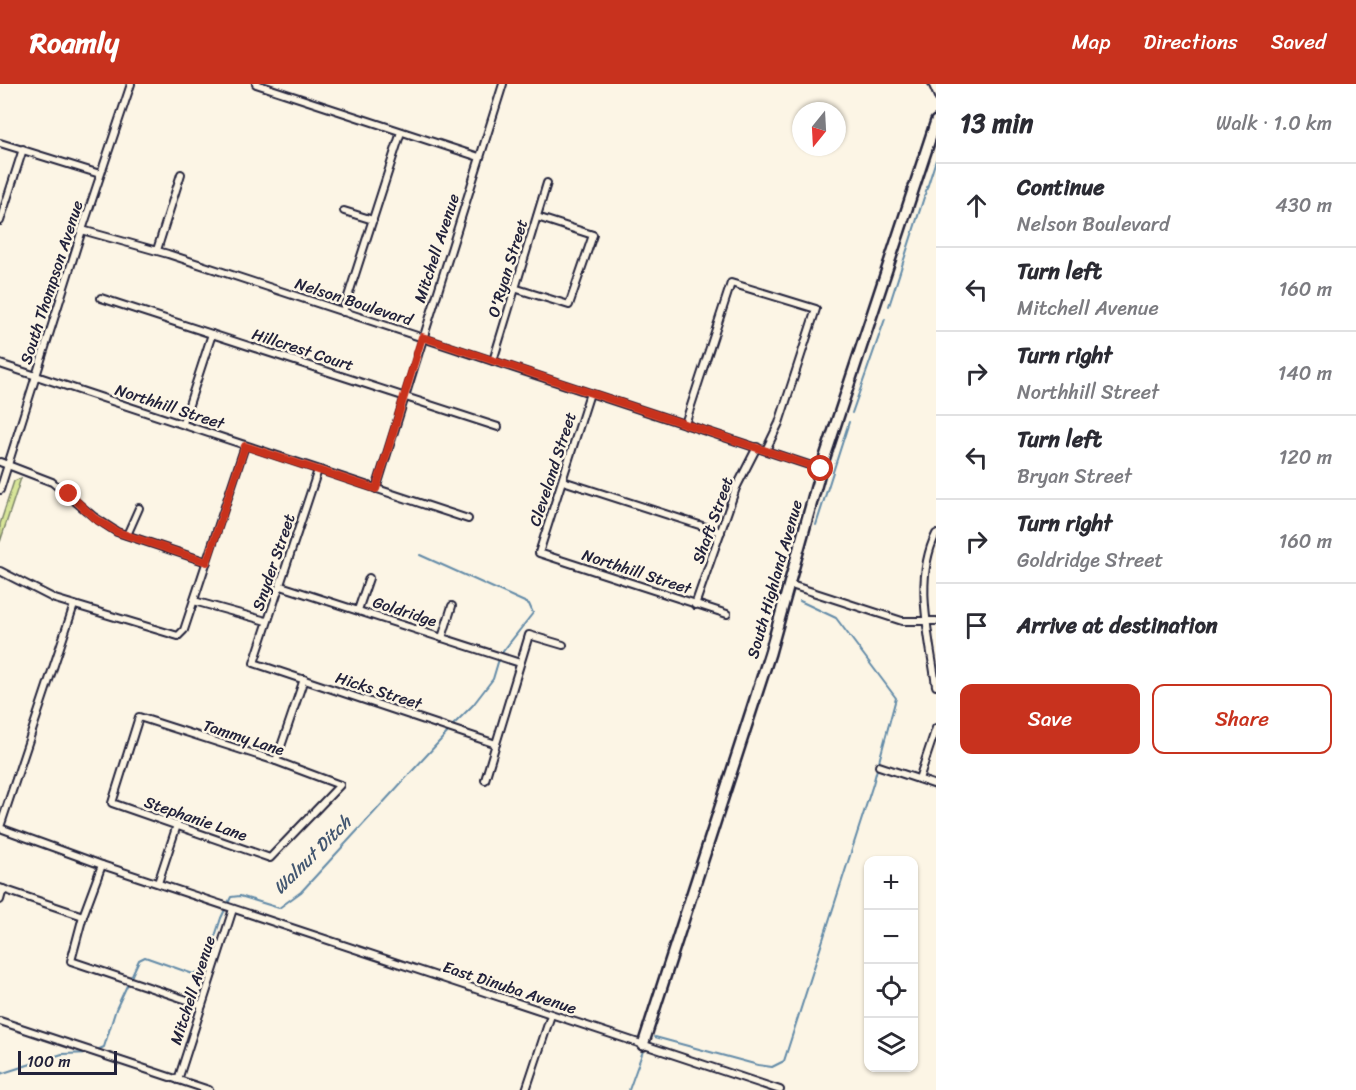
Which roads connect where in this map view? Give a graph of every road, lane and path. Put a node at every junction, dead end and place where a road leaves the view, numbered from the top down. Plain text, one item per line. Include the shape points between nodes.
1 (131, 84) edge
2 (256, 84) edge
3 (503, 84) edge
4 (936, 121) edge
5 (401, 132) junction
6 (0, 143) edge
7 (23, 149) junction
8 (479, 157) junction
9 (100, 174) junction
10 (181, 174) dead end
11 (547, 183) dead end
12 (344, 210) dead end
13 (537, 217) junction
14 (373, 220) junction
15 (0, 222) edge
16 (82, 230) junction
17 (157, 250) junction
18 (514, 288) junction
19 (101, 298) dead end
20 (343, 312) junction
21 (212, 334) junction
22 (422, 337) junction
23 (493, 361) junction
24 (0, 364) edge
25 (35, 377) junction
26 (590, 393) junction
27 (405, 397) junction
28 (183, 423) junction
29 (685, 424) junction
30 (498, 427) dead end
31 (245, 446) junction
32 (756, 447) junction
33 (766, 450) junction
34 (0, 462) edge
35 (8, 465) junction
36 (821, 469) junction
37 (318, 470) junction
38 (563, 481) junction
39 (376, 489) junction
40 (0, 490) edge
41 (139, 508) dead end
42 (468, 519) dead end
43 (721, 532) junction
44 (936, 534) edge
45 (127, 536) junction
46 (539, 553) joint
47 (207, 562) junction
48 (0, 571) edge
49 (369, 578) dead end
50 (788, 584) junction
51 (280, 586) junction
52 (194, 601) junction
53 (74, 605) junction
54 (695, 605) junction
55 (452, 606) dead end
56 (358, 610) junction
57 (727, 614) dead end
58 (266, 621) junction
59 (932, 622) edge
60 (442, 638) junction
61 (563, 645) dead end
62 (254, 663) joint
63 (520, 663) junction
64 (304, 679) junction
65 (936, 686) edge
66 (936, 728) edge
67 (496, 744) junction
68 (276, 761) junction
69 (879, 766) dead end
70 (919, 779) junction
71 (485, 780) dead end
72 (936, 785) edge
73 (112, 803) joint
74 (177, 825) junction
75 (0, 828) edge
76 (270, 858) joint
77 (102, 865) junction
78 (159, 883) junction
79 (2, 889) edge
80 (0, 900) edge
81 (232, 909) junction
82 (83, 916) junction
83 (202, 1005) junction
84 (551, 1015) junction
85 (0, 1021) edge
86 (642, 1045) junction
87 (178, 1080) junction
88 (209, 1090) edge
89 (526, 1090) edge
90 (780, 1090) edge

1 - 9 street, South Thompson Avenue
2 - 5 street
3 - 8 street, Mitchell Avenue
4 - 36 street, South Highland Avenue
5 - 8 street
5 - 14 street
6 - 7 street
7 - 9 street
7 - 15 street
8 - 22 street, Mitchell Avenue
9 - 16 street, South Thompson Avenue
10 - 17 street
11 - 13 street, O'Ryan Street
12 - 14 street
13 - 18 street, O'Ryan Street
13 - 18 street via 593,235 569,305
14 - 20 street
16 - 17 street, Nelson Boulevard
16 - 25 street, South Thompson Avenue
17 - 20 street, Nelson Boulevard
18 - 23 street, O'Ryan Street
19 - 21 street, Hillcrest Court
20 - 22 street, Nelson Boulevard
21 - 27 street, Hillcrest Court
21 - 28 street
22 - 23 street, Nelson Boulevard
22 - 27 street, Mitchell Avenue
23 - 26 street, Nelson Boulevard
24 - 25 street, Northhill Street
25 - 28 street, Northhill Street
25 - 35 street, South Thompson Avenue
26 - 29 street, Nelson Boulevard
26 - 38 street, Cleveland Street
27 - 30 street, Hillcrest Court
27 - 39 street, Mitchell Avenue
28 - 31 street, Northhill Street
29 - 32 street, Nelson Boulevard
29 - 33 street via 730,283 816,309 779,423
31 - 37 street, Northhill Street
31 - 47 street
32 - 33 street, Nelson Boulevard
32 - 43 street, Shaft Street
33 - 36 street, Nelson Boulevard
34 - 35 street
35 - 40 street, South Thompson Avenue
35 - 45 street via 52,482 103,524
36 - 50 street, South Highland Avenue
37 - 39 street, Northhill Street
37 - 51 street, Snyder Street
38 - 43 street
38 - 46 street, Cleveland Street
39 - 42 street, Northhill Street
41 - 45 street
43 - 54 street, Shaft Street
44 - 59 street via 924,574
45 - 47 street
46 - 54 street, Northhill Street
47 - 52 street
48 - 53 street
49 - 56 street
50 - 59 street via 892,618
50 - 86 street, South Highland Avenue via 770,653
51 - 56 street, Goldridge
51 - 58 street, Snyder Street
52 - 53 street via 184,630 172,636
52 - 58 street
53 - 75 street
54 - 57 street, Northhill Street
55 - 60 street
56 - 60 street, Goldridge
58 - 62 street, Snyder Street
59 - 65 street
60 - 63 street, Goldridge
61 - 63 street via 529,635
62 - 64 street, Hicks Street
63 - 67 street
64 - 67 street, Hicks Street
64 - 68 street
66 - 70 street
67 - 71 street
68 - 73 street, Tammy Lane via 139,717
68 - 76 street, Tammy Lane via 340,785
69 - 70 street
70 - 72 street
73 - 74 street, Stephanie Lane
74 - 76 street, Stephanie Lane
74 - 78 street
75 - 77 street
77 - 78 street, East Dinuba Avenue
77 - 82 street
78 - 81 street, East Dinuba Avenue
79 - 80 street
79 - 82 street
81 - 83 street, Mitchell Avenue
81 - 84 street, East Dinuba Avenue
82 - 83 street via 71,962
83 - 87 street, Mitchell Avenue
84 - 86 street, East Dinuba Avenue
84 - 89 street
85 - 87 street
86 - 90 street, East Dinuba Avenue
87 - 88 street

